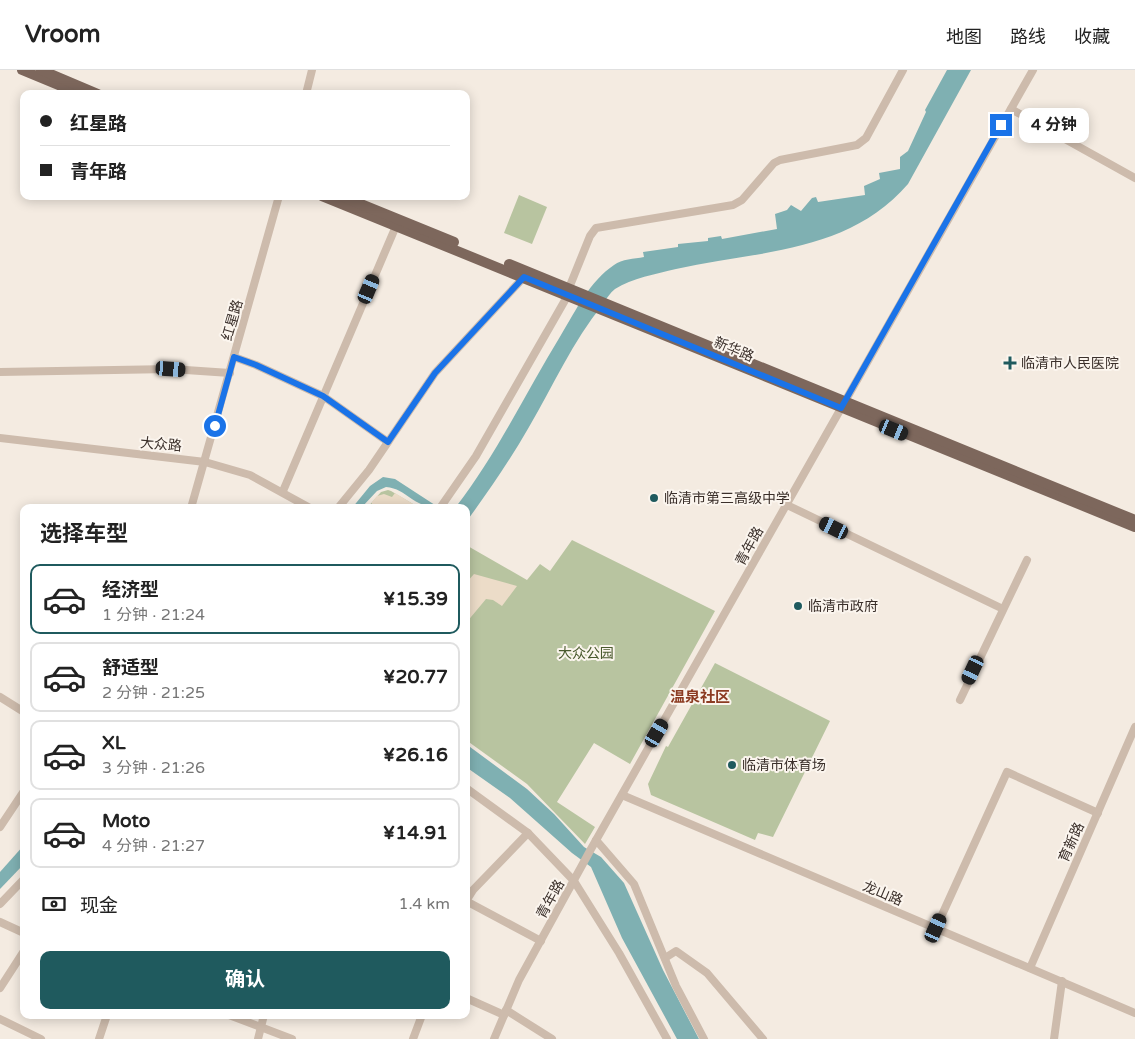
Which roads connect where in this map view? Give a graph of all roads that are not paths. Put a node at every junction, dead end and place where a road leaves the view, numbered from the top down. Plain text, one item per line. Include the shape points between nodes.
1 (22, 70) edge
2 (41, 70) edge
3 (312, 70) edge
4 (903, 70) edge
5 (1033, 70) edge
6 (70, 90) edge
7 (88, 90) edge
8 (307, 90) edge
9 (1011, 109) junction
10 (1135, 178) edge
11 (278, 200) edge
12 (332, 200) edge
13 (351, 200) edge
14 (396, 226) junction
15 (524, 277) junction
16 (572, 293) junction
17 (234, 357) junction
18 (0, 372) edge
19 (230, 373) junction
20 (323, 396) junction
21 (843, 405) junction
22 (0, 438) edge
23 (388, 442) junction
24 (205, 462) junction
25 (283, 491) junction
26 (192, 504) edge
27 (304, 504) edge
28 (341, 504) edge
29 (443, 504) edge
30 (787, 505) junction
31 (1135, 520) edge
32 (1135, 528) edge
33 (1027, 560) dead end
34 (1003, 609) junction
35 (0, 697) edge
36 (960, 700) dead end
37 (20, 710) edge
38 (1135, 727) edge
39 (470, 791) edge
40 (622, 795) junction
41 (20, 797) edge
42 (1098, 813) junction
43 (0, 827) edge
44 (528, 833) junction
45 (596, 840) junction
46 (574, 881) junction
47 (20, 883) edge
48 (470, 895) edge
49 (470, 903) edge
50 (0, 904) edge
51 (0, 922) edge
52 (936, 928) junction
53 (20, 931) edge
54 (541, 941) junction
55 (20, 957) edge
56 (665, 958) junction
57 (1030, 968) junction
58 (1062, 982) junction
59 (0, 988) edge
60 (470, 1000) edge
61 (505, 1013) junction
62 (1135, 1013) edge
63 (0, 1019) edge
64 (106, 1019) edge
65 (240, 1019) edge
66 (263, 1019) edge
67 (420, 1019) edge
68 (261, 1027) junction
69 (41, 1039) edge
70 (99, 1039) edge
71 (258, 1039) edge
72 (292, 1039) edge
73 (413, 1039) edge
74 (494, 1039) edge
75 (552, 1039) edge
76 (667, 1039) edge
77 (704, 1039) edge
78 (763, 1039) edge
79 (1054, 1039) edge

1 - 6 main road
2 - 7 main road
3 - 8 street
4 - 16 street via 866,138 857,145 774,163 742,200 733,205 596,228 590,236
5 - 9 street, 青年路
9 - 10 street
9 - 21 street, 青年路
11 - 17 street, 红星路
12 - 14 main road, 新华路
13 - 16 main road, 新华路
14 - 15 main road, 新华路
14 - 20 street
15 - 16 main road, 新华路
15 - 23 street via 435,373
16 - 21 main road, 新华路
16 - 29 street via 476,456
17 - 19 street, 红星路
17 - 20 street
18 - 19 street via 162,369
19 - 24 street, 红星路
20 - 23 street
20 - 25 street
21 - 30 street, 青年路
21 - 31 main road, 新华路
21 - 32 main road, 新华路
22 - 24 street, 大众路
23 - 28 street
24 - 25 street, 大众路 via 250,475
24 - 26 street, 红星路
25 - 27 street, 大众路
30 - 34 street
30 - 40 street, 青年路
33 - 34 street
34 - 36 street
35 - 37 street
38 - 42 street, 育新路
39 - 44 street
40 - 45 street, 青年路
40 - 52 street, 龙山路
41 - 43 street
42 - 52 street via 1007,772
42 - 57 street, 育新路
44 - 46 street
44 - 48 street
45 - 46 street, 青年路
45 - 56 street via 634,884
46 - 54 street, 青年路
46 - 76 street
47 - 50 street
49 - 54 street
51 - 53 street
52 - 57 street, 龙山路
54 - 61 street, 青年路
55 - 59 street
56 - 77 street
56 - 78 street via 676,951 707,973
57 - 58 street, 龙山路
58 - 62 street, 龙山路
58 - 79 street
60 - 61 street
61 - 74 street, 青年路
61 - 75 street
63 - 69 street
64 - 70 street
65 - 68 street
66 - 68 street
67 - 73 street
68 - 71 street
68 - 72 street

